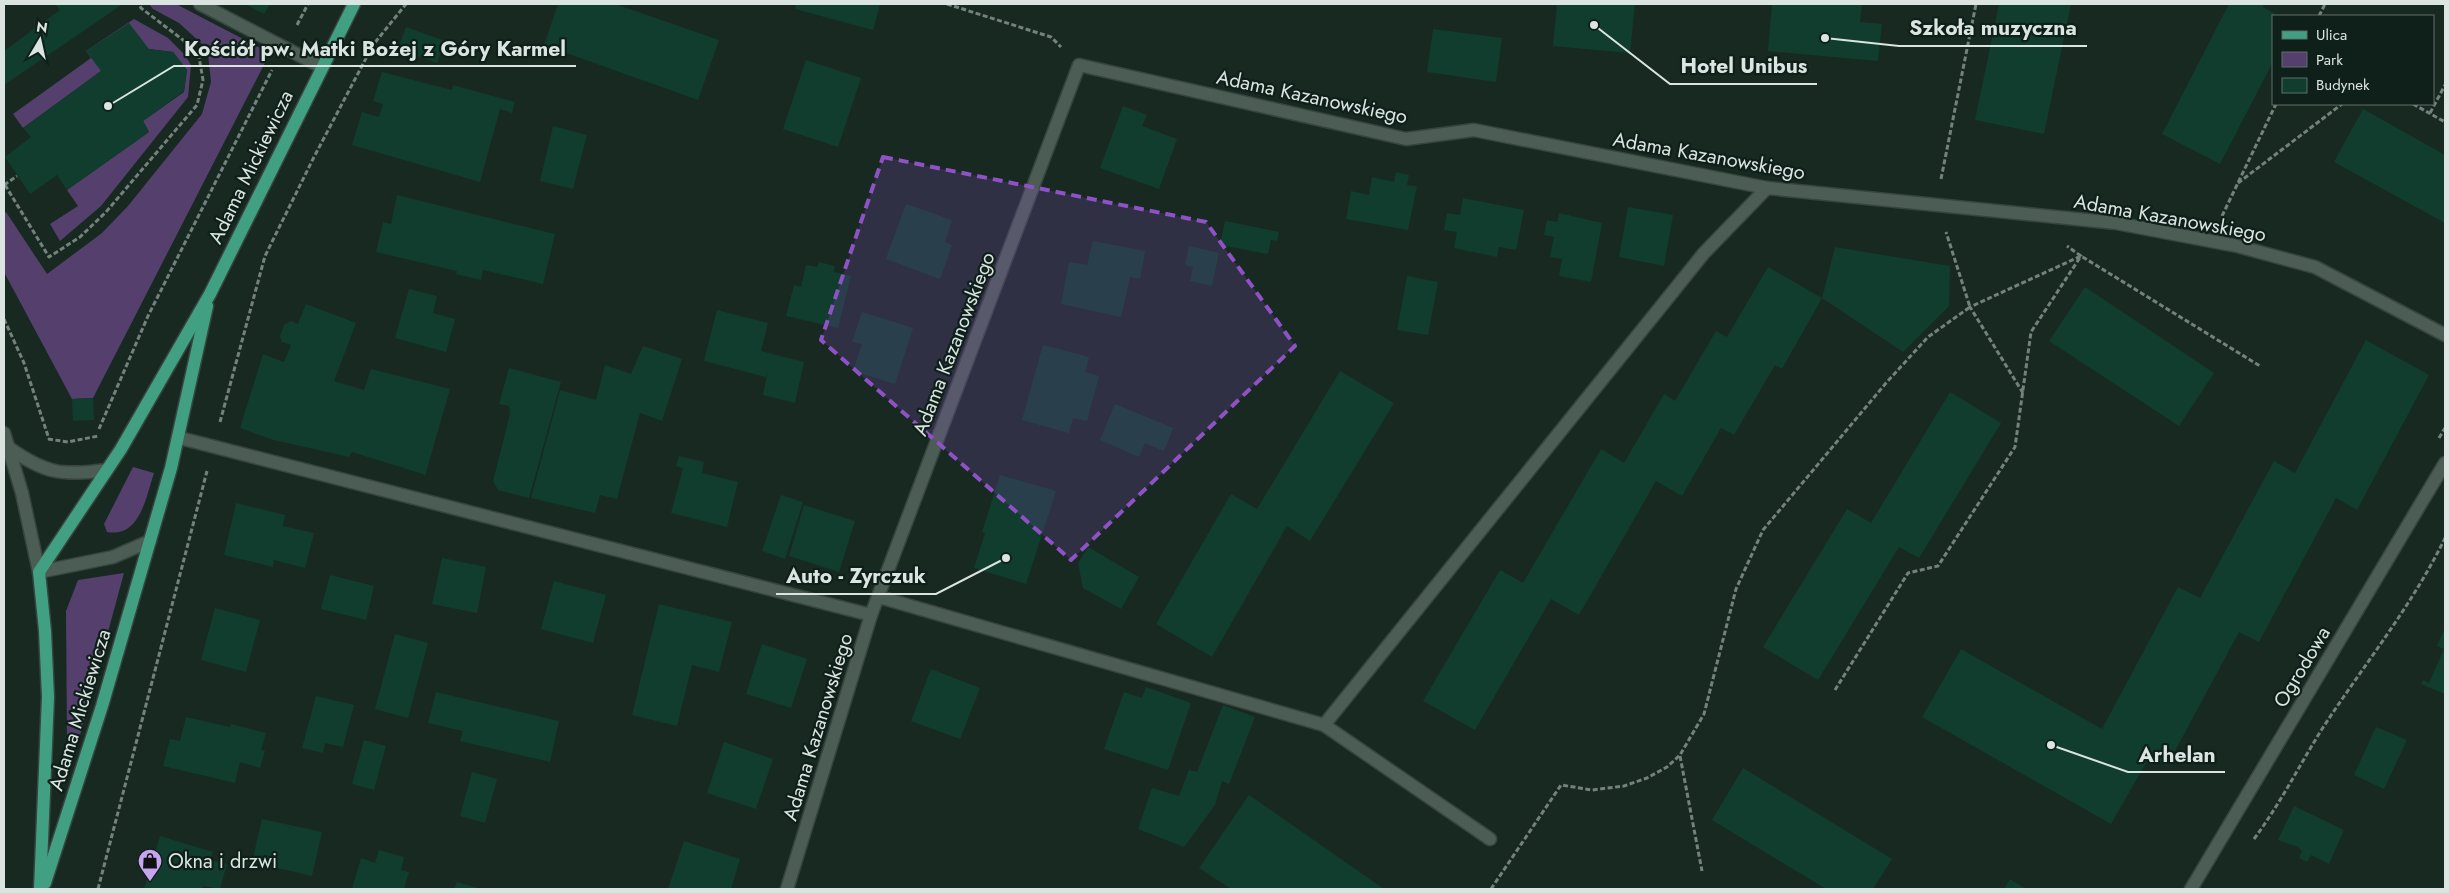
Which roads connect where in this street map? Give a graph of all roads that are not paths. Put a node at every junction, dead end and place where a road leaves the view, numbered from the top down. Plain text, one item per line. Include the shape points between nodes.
1 (200, 4) edge
2 (354, 4) edge
3 (322, 67) junction
4 (1767, 188) junction
5 (210, 294) junction
6 (2445, 335) edge
7 (4, 434) edge
8 (180, 438) junction
9 (9, 448) junction
10 (2445, 463) edge
11 (107, 470) junction
12 (150, 540) junction
13 (38, 572) junction
14 (879, 597) junction
15 (872, 615) junction
16 (1324, 725) junction
17 (1490, 839) dead end
18 (41, 889) edge
19 (787, 889) edge
20 (2191, 889) edge

1 - 3 street
2 - 3 main road, Adama Mickiewicza
3 - 5 main road, Adama Mickiewicza
4 - 6 street, Adama Kazanowskiego via 2116,223 2237,246 2315,267
4 - 14 street, Adama Kazanowskiego via 1474,130 1406,139 1079,66
4 - 16 street via 1698,261
5 - 8 main road, Adama Mickiewicza
5 - 11 main road, Adama Mickiewicza
7 - 9 street
8 - 12 main road, Adama Mickiewicza
8 - 15 street
9 - 11 street via 27,461 50,471 75,474
9 - 13 street via 31,531
10 - 20 street, Ogrodowa
11 - 13 main road, Adama Mickiewicza
12 - 13 street via 113,557
12 - 18 main road, Adama Mickiewicza via 102,706
13 - 18 main road, Adama Mickiewicza via 48,697
14 - 15 street, Adama Kazanowskiego
14 - 16 street
15 - 19 street, Adama Kazanowskiego
16 - 17 street

